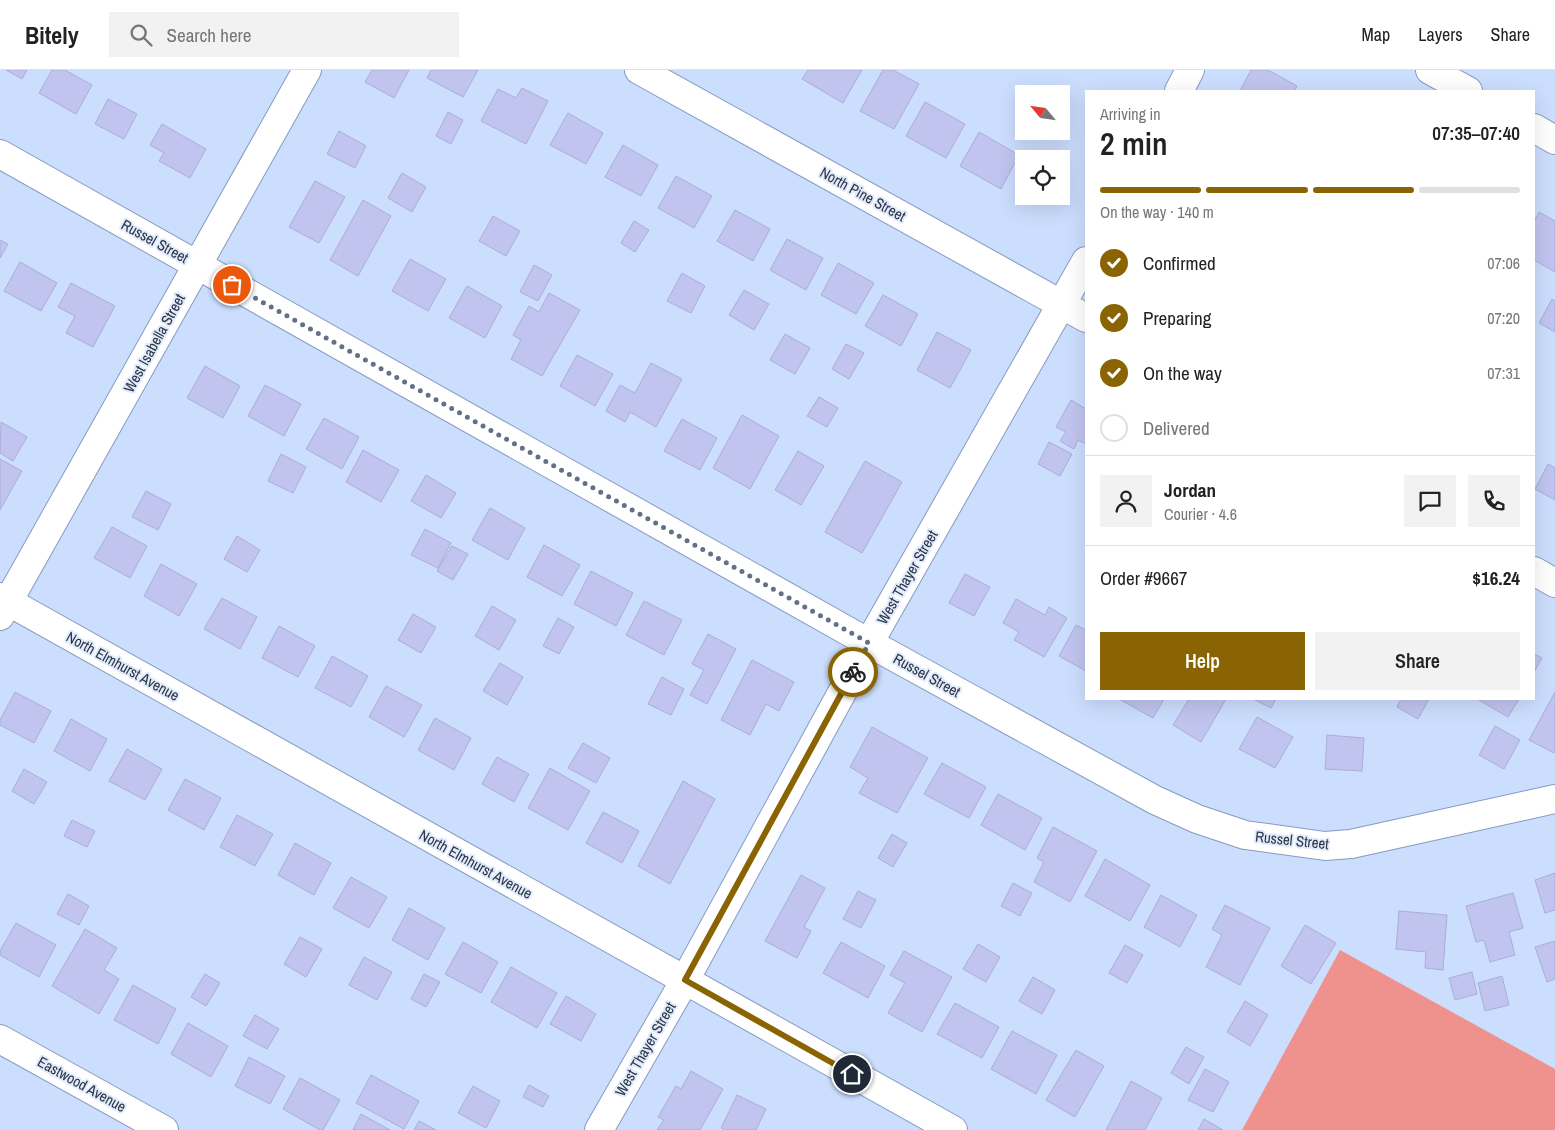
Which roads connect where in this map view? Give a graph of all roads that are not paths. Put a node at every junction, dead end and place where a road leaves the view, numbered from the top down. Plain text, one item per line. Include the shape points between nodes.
1 (307, 70) edge
2 (639, 70) edge
3 (1190, 70) edge
4 (1430, 70) edge
5 (1180, 90) edge
6 (1466, 90) edge
7 (1535, 129) edge
8 (1555, 140) edge
9 (0, 154) edge
10 (1085, 263) edge
11 (198, 265) junction
12 (1062, 305) junction
13 (1085, 317) edge
14 (1535, 572) edge
15 (1555, 583) edge
16 (3, 605) edge
17 (869, 643) junction
18 (1555, 799) edge
19 (685, 980) junction
20 (0, 1039) edge
21 (164, 1130) edge
22 (598, 1130) edge
23 (953, 1130) edge

1 - 11 street, West Isabella Street
2 - 12 street, North Pine Street
3 - 5 street
4 - 6 street
7 - 8 street
9 - 11 street, Russel Street
10 - 12 street, West Thayer Street
11 - 16 street, West Isabella Street
11 - 17 street, Russel Street
12 - 13 street, North Pine Street
12 - 17 street, West Thayer Street
14 - 15 street
16 - 19 street, North Elmhurst Avenue
17 - 18 street, Russel Street via 1155,800 1245,835 1325,846 1350,844
17 - 19 street, West Thayer Street
19 - 22 street, West Thayer Street
19 - 23 street, North Elmhurst Avenue
20 - 21 street, Eastwood Avenue

